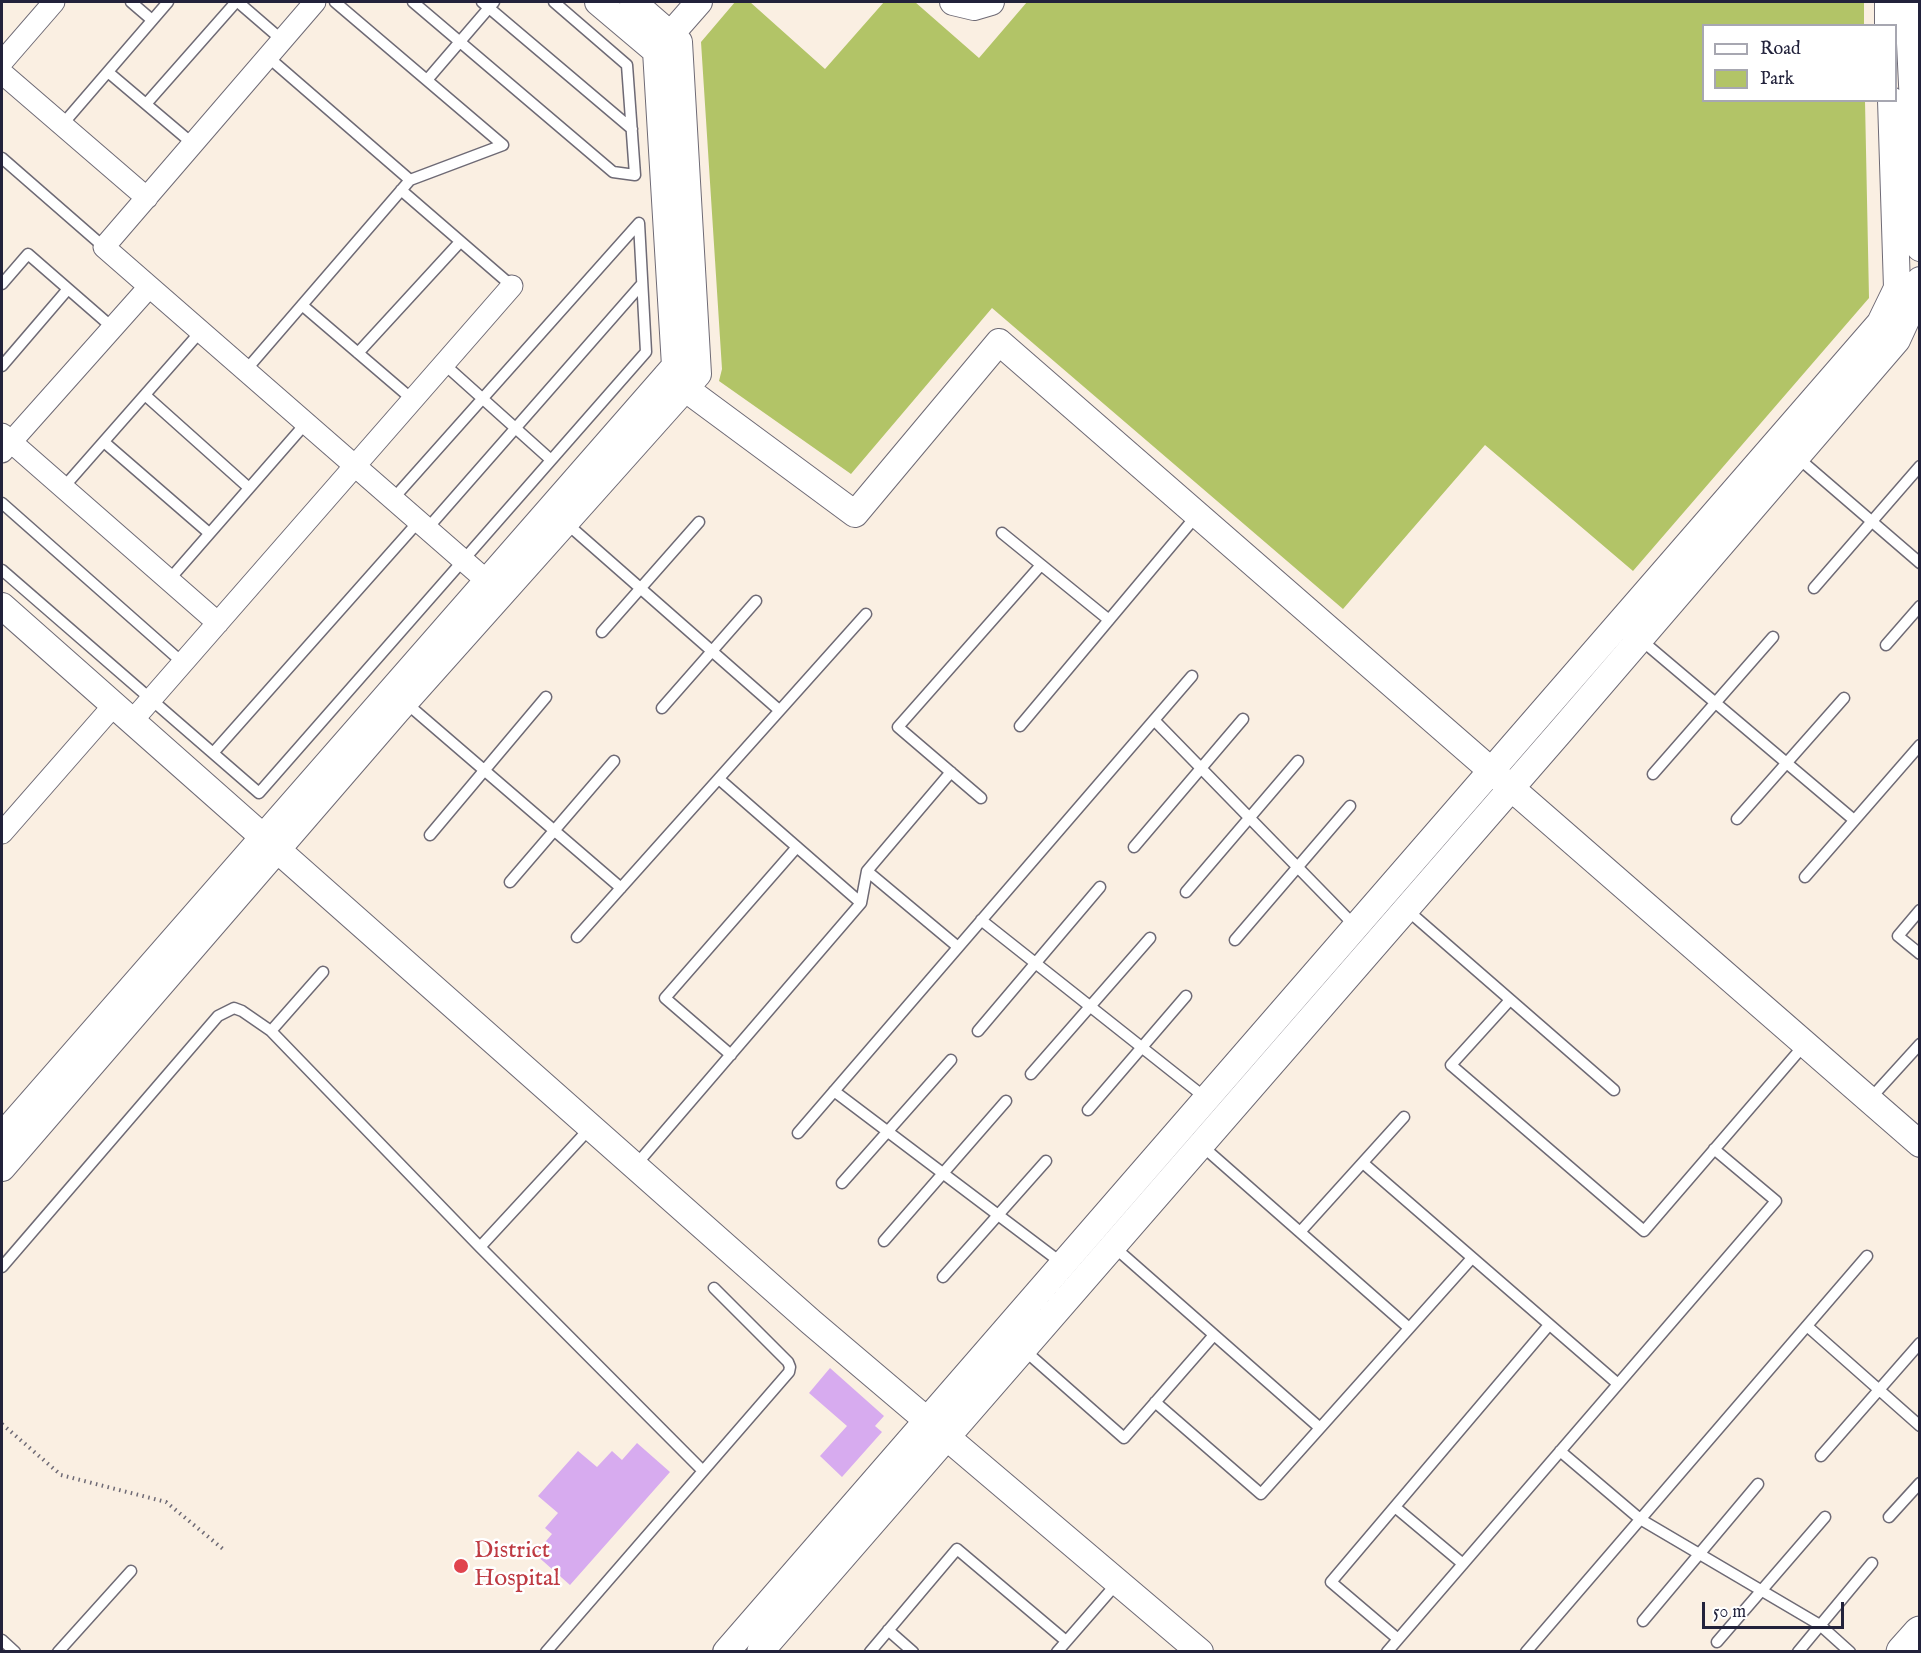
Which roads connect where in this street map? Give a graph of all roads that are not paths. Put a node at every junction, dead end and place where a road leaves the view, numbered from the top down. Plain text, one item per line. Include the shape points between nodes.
1 (54, 2) edge
2 (131, 2) edge
3 (168, 2) edge
4 (237, 2) edge
5 (315, 2) edge
6 (334, 2) edge
7 (413, 2) edge
8 (554, 2) edge
9 (598, 2) edge
10 (633, 2) edge
11 (699, 2) edge
12 (954, 2) edge
13 (991, 2) edge
14 (1887, 2) edge
15 (1908, 2) edge
16 (488, 4) edge
17 (152, 20) junction
18 (1888, 24) edge
19 (282, 40) junction
20 (460, 42) junction
21 (663, 43) junction
22 (268, 57) junction
23 (2, 62) edge
24 (108, 72) junction
25 (2, 73) edge
26 (427, 80) junction
27 (1891, 102) edge
28 (146, 104) junction
29 (62, 125) junction
30 (632, 129) junction
31 (193, 144) junction
32 (2, 158) edge
33 (410, 180) junction
34 (401, 190) junction
35 (147, 198) junction
36 (460, 242) junction
37 (104, 247) junction
38 (1920, 248) edge
39 (2, 284) edge
40 (641, 285) junction
41 (512, 286) joint
42 (150, 287) junction
43 (68, 289) junction
44 (1912, 295) edge
45 (302, 304) junction
46 (113, 328) junction
47 (201, 331) junction
48 (358, 353) junction
49 (444, 364) junction
50 (2, 366) edge
51 (246, 370) junction
52 (676, 382) junction
53 (145, 395) junction
54 (482, 399) junction
55 (412, 400) junction
56 (306, 423) junction
57 (515, 428) junction
58 (104, 442) junction
59 (5, 443) edge
60 (1797, 456) junction
61 (550, 460) junction
62 (355, 466) junction
63 (1920, 466) edge
64 (63, 488) junction
65 (249, 488) junction
66 (393, 499) junction
67 (2, 503) edge
68 (1197, 515) junction
69 (1871, 521) junction
70 (566, 522) junction
71 (699, 522) dead end
72 (423, 525) junction
73 (209, 533) junction
74 (1002, 533) dead end
75 (463, 560) junction
76 (1920, 563) edge
77 (1041, 565) junction
78 (2, 570) edge
79 (169, 580) junction
80 (487, 581) junction
81 (641, 588) junction
82 (1814, 588) dead end
83 (756, 601) dead end
84 (2, 606) edge
85 (1920, 606) edge
86 (866, 614) dead end
87 (1109, 620) junction
88 (218, 623) junction
89 (602, 632) dead end
90 (1773, 636) dead end
91 (1640, 639) junction
92 (1886, 645) dead end
93 (712, 651) junction
94 (183, 663) junction
95 (1192, 676) dead end
96 (546, 697) dead end
97 (1844, 698) dead end
98 (151, 699) junction
99 (405, 702) junction
100 (1715, 702) junction
101 (662, 708) dead end
102 (779, 710) junction
103 (123, 713) junction
104 (1243, 719) dead end
105 (1154, 720) junction
106 (1020, 726) dead end
107 (1920, 745) edge
108 (213, 753) junction
109 (1298, 761) dead end
110 (614, 762) dead end
111 (1787, 763) junction
112 (1201, 768) junction
113 (484, 770) junction
114 (1492, 771) junction
115 (951, 772) junction
116 (1653, 774) dead end
117 (719, 778) junction
118 (1511, 788) junction
119 (981, 798) dead end
120 (1350, 806) dead end
121 (1250, 818) junction
122 (1737, 819) dead end
123 (1854, 820) junction
124 (554, 830) junction
125 (2, 833) edge
126 (430, 835) dead end
127 (271, 843) junction
128 (797, 847) junction
129 (1134, 847) dead end
130 (1298, 867) junction
131 (867, 871) junction
132 (1805, 877) dead end
133 (510, 882) dead end
134 (1100, 887) dead end
135 (621, 888) junction
136 (1186, 892) dead end
137 (861, 903) junction
138 (1406, 909) junction
139 (1920, 910) edge
140 (981, 920) junction
141 (1356, 927) junction
142 (577, 937) dead end
143 (1150, 938) dead end
144 (1235, 940) dead end
145 (958, 947) junction
146 (1920, 954) edge
147 (1035, 963) junction
148 (324, 972) dead end
149 (1186, 996) dead end
150 (1510, 1000) junction
151 (1090, 1007) junction
152 (271, 1030) junction
153 (978, 1031) dead end
154 (1805, 1044) junction
155 (1920, 1044) edge
156 (1142, 1048) junction
157 (731, 1054) junction
158 (951, 1060) dead end
159 (1030, 1074) dead end
160 (1614, 1090) dead end
161 (834, 1091) junction
162 (1207, 1099) junction
163 (1869, 1100) junction
164 (1006, 1101) dead end
165 (1088, 1110) dead end
166 (1404, 1117) dead end
167 (591, 1127) junction
168 (888, 1132) junction
169 (798, 1133) dead end
170 (2, 1136) edge
171 (1920, 1144) edge
172 (1201, 1145) junction
173 (1714, 1149) junction
174 (1046, 1161) dead end
175 (1363, 1163) junction
176 (635, 1166) junction
177 (2, 1168) edge
178 (943, 1173) junction
179 (842, 1183) dead end
180 (998, 1215) junction
181 (1300, 1232) junction
182 (884, 1241) dead end
183 (1113, 1246) junction
184 (480, 1247) junction
185 (1867, 1256) dead end
186 (1472, 1258) junction
187 (1063, 1264) junction
188 (2, 1267) edge
189 (943, 1277) dead end
190 (714, 1288) dead end
191 (1550, 1325) junction
192 (1807, 1326) junction
193 (1409, 1328) junction
194 (1214, 1335) junction
195 (1920, 1344) edge
196 (1023, 1349) junction
197 (1618, 1384) junction
198 (1879, 1390) junction
199 (1155, 1402) junction
200 (927, 1420) junction
201 (1920, 1426) edge
202 (1320, 1428) junction
203 (946, 1437) junction
204 (1560, 1451) junction
205 (1821, 1456) dead end
206 (702, 1470) junction
207 (1920, 1483) edge
208 (1758, 1484) dead end
209 (1395, 1507) junction
210 (1825, 1517) dead end
211 (1889, 1517) dead end
212 (1640, 1519) junction
213 (1699, 1554) junction
214 (1872, 1563) dead end
215 (1463, 1564) junction
216 (131, 1571) dead end
217 (1118, 1582) junction
218 (1761, 1591) junction
219 (1643, 1621) dead end
220 (1820, 1625) junction
221 (888, 1630) junction
222 (1920, 1633) edge
223 (1398, 1639) junction
224 (2, 1640) edge
225 (1066, 1641) junction
226 (1717, 1642) dead end
227 (15, 1652) edge
228 (58, 1652) edge
229 (546, 1652) edge
230 (726, 1652) edge
231 (760, 1652) edge
232 (870, 1652) edge
233 (913, 1652) edge
234 (1057, 1652) edge
235 (1200, 1652) edge
236 (1387, 1652) edge
237 (1526, 1652) edge
238 (1798, 1652) edge
239 (1850, 1652) edge
240 (1903, 1652) edge

1 - 23 street
2 - 17 lane
3 - 17 lane
4 - 19 lane
4 - 28 lane
5 - 19 street
6 - 26 lane
7 - 20 lane
8 - 30 lane via 627,65
9 - 21 street
10 - 21 street
11 - 21 street
12 - 13 street via 974,7
14 - 18 street
15 - 38 street
16 - 20 lane
16 - 30 lane
17 - 24 lane
19 - 22 street
20 - 26 lane
20 - 30 lane via 613,172 635,175
21 - 52 street via 679,42 698,374
22 - 31 street
22 - 33 lane
24 - 28 lane
24 - 29 lane
25 - 29 street
26 - 33 lane via 503,145
27 - 44 street
28 - 31 lane
29 - 35 street
31 - 35 street
32 - 37 lane
33 - 34 lane
34 - 36 lane
34 - 45 lane
35 - 37 street
36 - 41 lane
36 - 48 lane
37 - 42 street
39 - 43 lane via 28,254
40 - 54 lane via 639,223
40 - 57 lane
40 - 61 lane via 646,352
41 - 49 street
42 - 46 street
42 - 47 street
43 - 46 lane
43 - 50 lane
44 - 60 street via 1897,340
44 - 114 street via 1880,323
45 - 48 lane
45 - 51 lane
46 - 59 street
47 - 51 street
47 - 53 lane
48 - 55 lane
49 - 54 lane
49 - 55 street
51 - 56 street
52 - 68 street via 855,514 999,342
52 - 70 street
52 - 80 street
53 - 58 lane
53 - 65 lane
54 - 57 lane
54 - 66 lane
55 - 62 street
56 - 62 street
56 - 65 lane
57 - 61 lane
57 - 72 lane
58 - 64 lane
58 - 73 lane
59 - 64 street
60 - 69 lane
60 - 91 street
61 - 75 lane
62 - 66 street
62 - 88 street
63 - 69 lane
64 - 79 street
65 - 73 lane
66 - 72 street
67 - 94 lane
68 - 87 lane
68 - 114 street
69 - 76 lane
69 - 82 lane
70 - 81 lane
70 - 99 street
71 - 81 lane
72 - 75 street
72 - 108 lane
73 - 79 lane
74 - 77 lane
75 - 80 street
75 - 108 lane via 260,793
77 - 87 lane
77 - 115 lane via 898,727
78 - 98 lane
79 - 88 street
80 - 127 street
81 - 89 lane
81 - 93 lane
83 - 93 lane
84 - 103 street
85 - 92 lane
86 - 102 lane
87 - 106 lane
88 - 94 street
90 - 100 lane
91 - 100 lane
91 - 118 street
93 - 101 lane
93 - 102 lane
94 - 98 street
95 - 105 lane
96 - 113 lane
97 - 111 lane
98 - 103 street
98 - 108 lane
99 - 113 lane
99 - 127 street
100 - 111 lane
100 - 116 lane
102 - 117 lane
103 - 125 street
103 - 127 street
104 - 112 lane
105 - 112 lane
105 - 140 lane
107 - 123 lane
109 - 121 lane
110 - 124 lane
111 - 122 lane
111 - 123 lane
112 - 121 lane
112 - 129 lane
113 - 124 lane
113 - 126 lane
114 - 118 street
114 - 141 street
115 - 119 lane
115 - 131 lane
117 - 128 lane
117 - 135 lane
118 - 138 street
118 - 154 street
120 - 130 lane
121 - 130 lane
121 - 136 lane
123 - 132 lane
124 - 133 lane
124 - 135 lane
127 - 167 street
127 - 170 street
127 - 177 street
128 - 137 lane
128 - 157 lane via 665,998
130 - 141 lane
130 - 144 lane
131 - 137 lane
131 - 145 lane
134 - 147 lane
135 - 142 lane
137 - 157 lane
138 - 150 lane
138 - 172 street
139 - 146 lane via 1898,936
140 - 145 lane
140 - 147 lane
141 - 162 street
143 - 151 lane
145 - 161 lane
147 - 151 lane
147 - 153 lane
148 - 152 lane
149 - 156 lane
150 - 160 lane
150 - 173 lane via 1451,1065 1644,1231
151 - 156 lane
151 - 159 lane
152 - 184 lane
152 - 188 lane via 234,1008 218,1016
154 - 163 street
154 - 173 lane
155 - 163 lane
156 - 162 lane
156 - 165 lane
157 - 176 lane
158 - 168 lane
161 - 168 lane
161 - 169 lane
162 - 187 street
163 - 171 street
164 - 178 lane
166 - 175 lane
167 - 176 street
167 - 184 lane
168 - 178 lane
168 - 179 lane
172 - 181 lane
172 - 183 street
173 - 197 lane via 1776,1201
174 - 180 lane
175 - 181 lane
175 - 186 lane
176 - 200 street
178 - 180 lane
178 - 182 lane
180 - 187 lane
180 - 189 lane
181 - 193 lane
183 - 194 lane
183 - 196 street
184 - 206 lane
185 - 192 lane
186 - 191 lane
186 - 193 lane
187 - 200 street
190 - 206 lane via 790,1367 786,1377
191 - 197 lane
191 - 209 lane
192 - 198 lane
192 - 212 lane
193 - 202 lane
194 - 199 lane
194 - 202 lane
195 - 198 lane
196 - 199 lane via 1124,1438
196 - 203 street
197 - 204 lane
198 - 201 lane
198 - 205 lane
199 - 202 lane via 1261,1494
200 - 203 street
200 - 230 street
203 - 217 street
203 - 231 street
204 - 212 lane
204 - 215 lane
206 - 229 lane
207 - 211 lane
208 - 213 lane
209 - 215 lane
209 - 223 lane via 1331,1582
210 - 218 lane
212 - 213 lane
212 - 237 lane
213 - 218 lane
213 - 219 lane
214 - 220 lane
215 - 223 lane
216 - 228 lane
217 - 225 lane
217 - 235 street
218 - 220 lane
218 - 226 lane
220 - 238 lane
220 - 239 lane
221 - 225 lane via 957,1549
221 - 232 lane
221 - 233 lane
222 - 240 main road
223 - 236 lane
224 - 227 lane
225 - 234 lane

